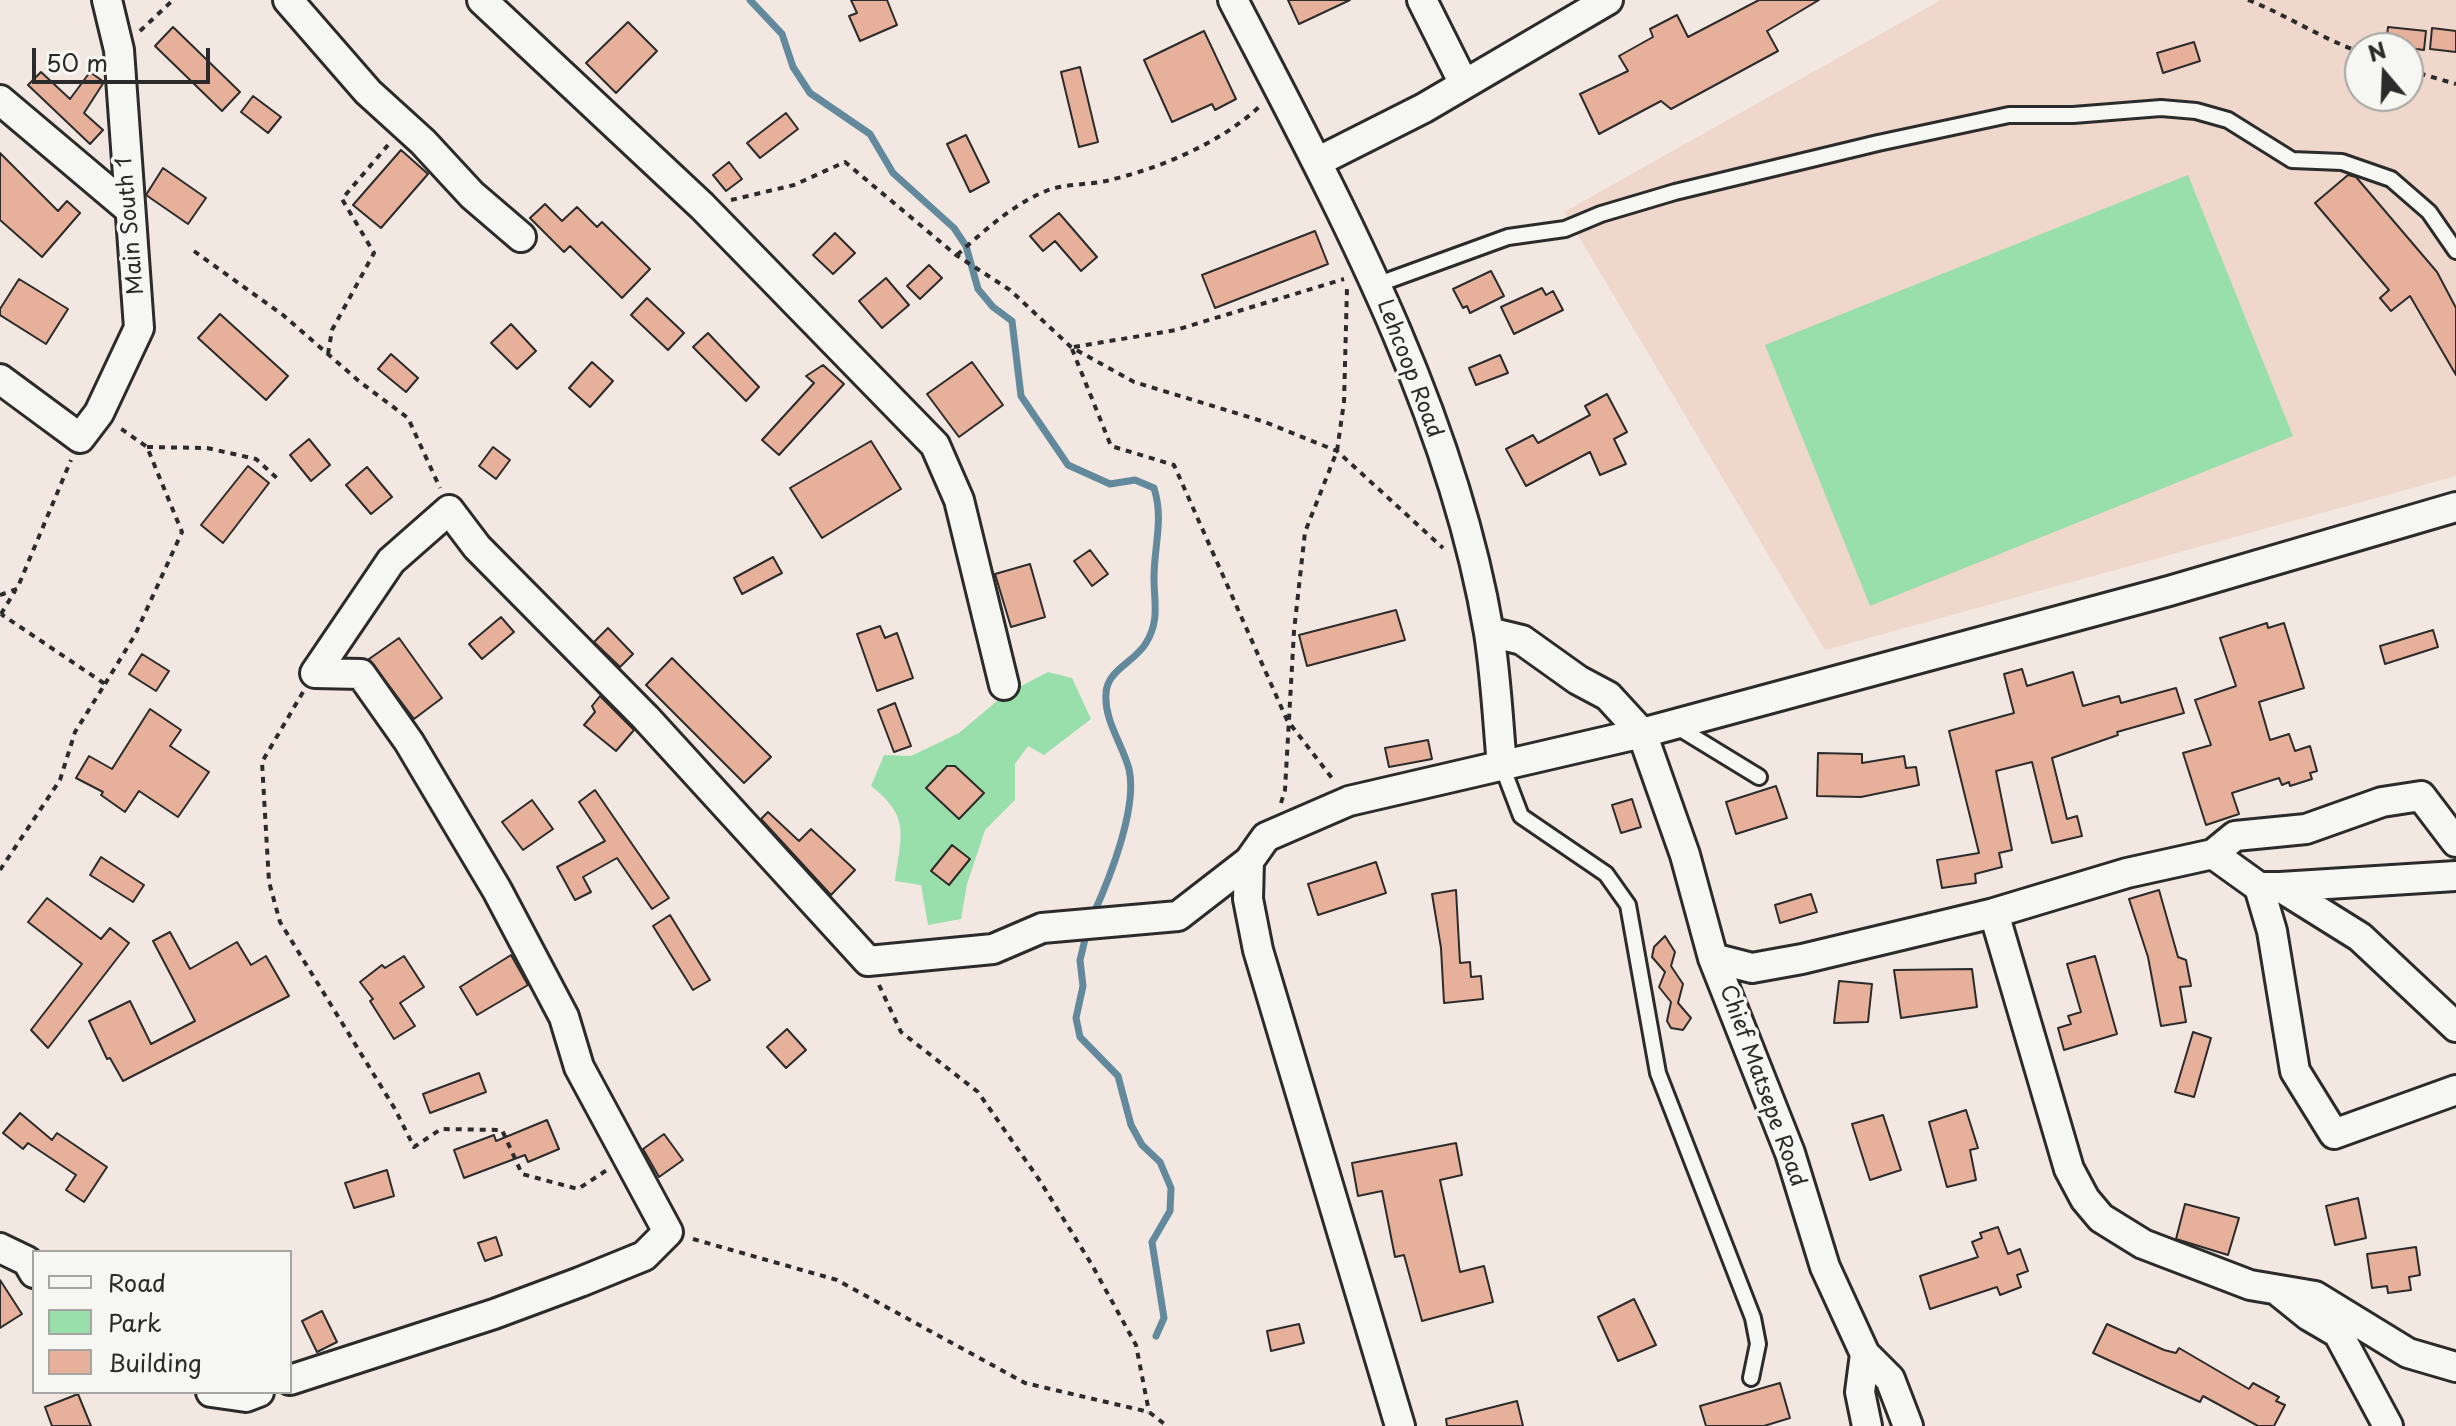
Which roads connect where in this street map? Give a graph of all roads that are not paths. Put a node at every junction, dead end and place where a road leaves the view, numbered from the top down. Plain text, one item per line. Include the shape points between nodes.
1 (107, 0) edge
2 (288, 0) edge
3 (482, 0) edge
4 (1233, 0) edge
5 (1422, 0) edge
6 (1608, 0) edge
7 (1464, 84) junction
8 (0, 100) edge
9 (1317, 162) junction
10 (128, 208) junction
11 (521, 237) dead end
12 (2456, 251) edge
13 (1376, 285) junction
14 (0, 379) edge
15 (2456, 507) edge
16 (1489, 632) junction
17 (1004, 685) dead end
18 (1673, 724) junction
19 (1642, 733) junction
20 (1502, 766) junction
21 (1759, 777) dead end
22 (2456, 842) edge
23 (2213, 854) junction
24 (1249, 861) junction
25 (2456, 876) edge
26 (2270, 887) junction
27 (1994, 913) junction
28 (1713, 958) junction
29 (2456, 1027) edge
30 (2456, 1090) edge
31 (0, 1248) edge
32 (32, 1270) edge
33 (2274, 1288) junction
34 (1865, 1354) junction
35 (2451, 1366) edge
36 (1751, 1378) dead end
37 (292, 1379) edge
38 (2456, 1393) edge
39 (225, 1394) edge
40 (254, 1394) edge
41 (1400, 1426) edge
42 (1867, 1426) edge
43 (1908, 1426) edge
44 (2388, 1426) edge

1 - 10 street, Main South 1 via 119,50
2 - 11 street via 368,92
3 - 17 street via 702,206 935,445 959,500
4 - 9 street, Lehcoop Road
5 - 7 street
6 - 7 street
7 - 9 street
8 - 10 street
9 - 13 street, Lehcoop Road
10 - 14 street, Main South 1 via 139,328 99,413 80,438
12 - 13 lane via 2429,212 2391,179 2342,162 2292,160 2228,120 2161,108 2009,115 1878,143 1675,192 1565,229 1508,237
13 - 16 street, Lehcoop Road via 1410,362 1450,484
15 - 18 street via 2169,591
16 - 19 street via 1522,640 1608,696
16 - 20 street, Lehcoop Road
18 - 19 street
18 - 21 lane
19 - 20 street
19 - 28 street, Chief Matsepe Road via 1685,855
20 - 24 street via 1349,801 1266,837
20 - 36 lane via 1521,816 1606,874 1628,905 1658,1073 1753,1318 1758,1344
22 - 23 street via 2421,796 2382,802 2306,829 2235,836
23 - 26 street
23 - 27 street via 2127,873
24 - 37 street via 1178,916 1042,928 993,949 868,961 646,718 477,547 449,510 391,561 315,673 361,674 409,742 525,943 564,1017 579,1067 668,1232 644,1256 580,1282
24 - 41 street via 1248,899 1258,950
25 - 26 street
26 - 29 street via 2360,937
26 - 30 street via 2295,1071 2334,1134
27 - 28 street via 1780,964 1752,968
27 - 33 street via 2056,1128 2085,1199 2101,1218 2143,1244 2250,1285
28 - 34 street, Chief Matsepe Road via 1790,1153 1825,1267
31 - 32 street via 27,1261
33 - 35 street via 2315,1296 2408,1353
33 - 44 street via 2338,1333
34 - 42 street via 1860,1392
34 - 43 street, Chief Matsepe Road via 1890,1379
35 - 38 street
39 - 40 street

